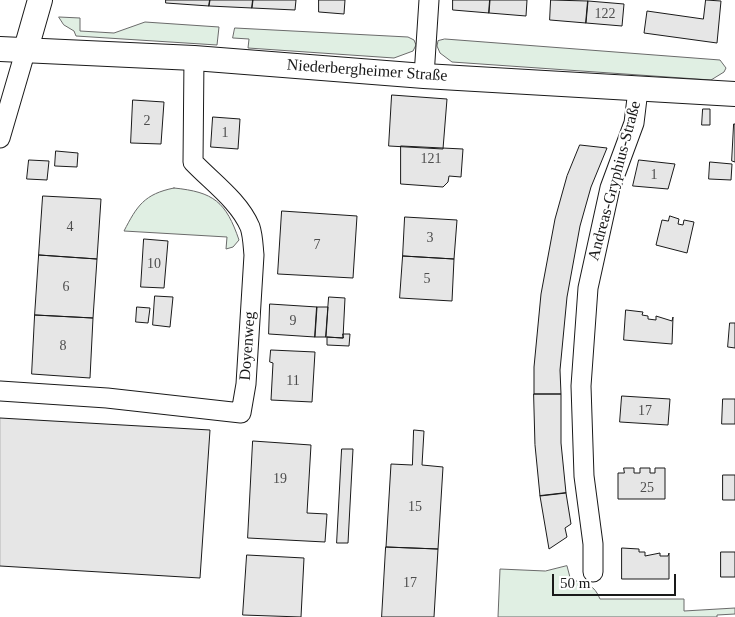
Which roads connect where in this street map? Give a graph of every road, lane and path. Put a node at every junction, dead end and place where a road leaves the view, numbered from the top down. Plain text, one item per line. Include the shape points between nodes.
1 (40, 0) edge
2 (429, 0) edge
3 (0, 49) edge
4 (26, 49) junction
5 (194, 58) junction
6 (424, 76) junction
7 (638, 90) junction
8 (735, 94) edge
9 (0, 138) edge
10 (0, 391) edge
11 (593, 572) dead end

1 - 4 main road
2 - 6 street
3 - 4 main road, Niederbergheimer Straße
4 - 5 main road, Niederbergheimer Straße
4 - 9 street
5 - 6 main road, Niederbergheimer Straße
5 - 10 street, Doyenweg via 193,162 247,221 254,255 246,384 241,413 107,398
6 - 7 main road, Niederbergheimer Straße
7 - 8 main road, Niederbergheimer Straße
7 - 11 street, Andreas-Gryphius-Straße via 634,123 610,188 588,288 581,386 584,476 593,544

